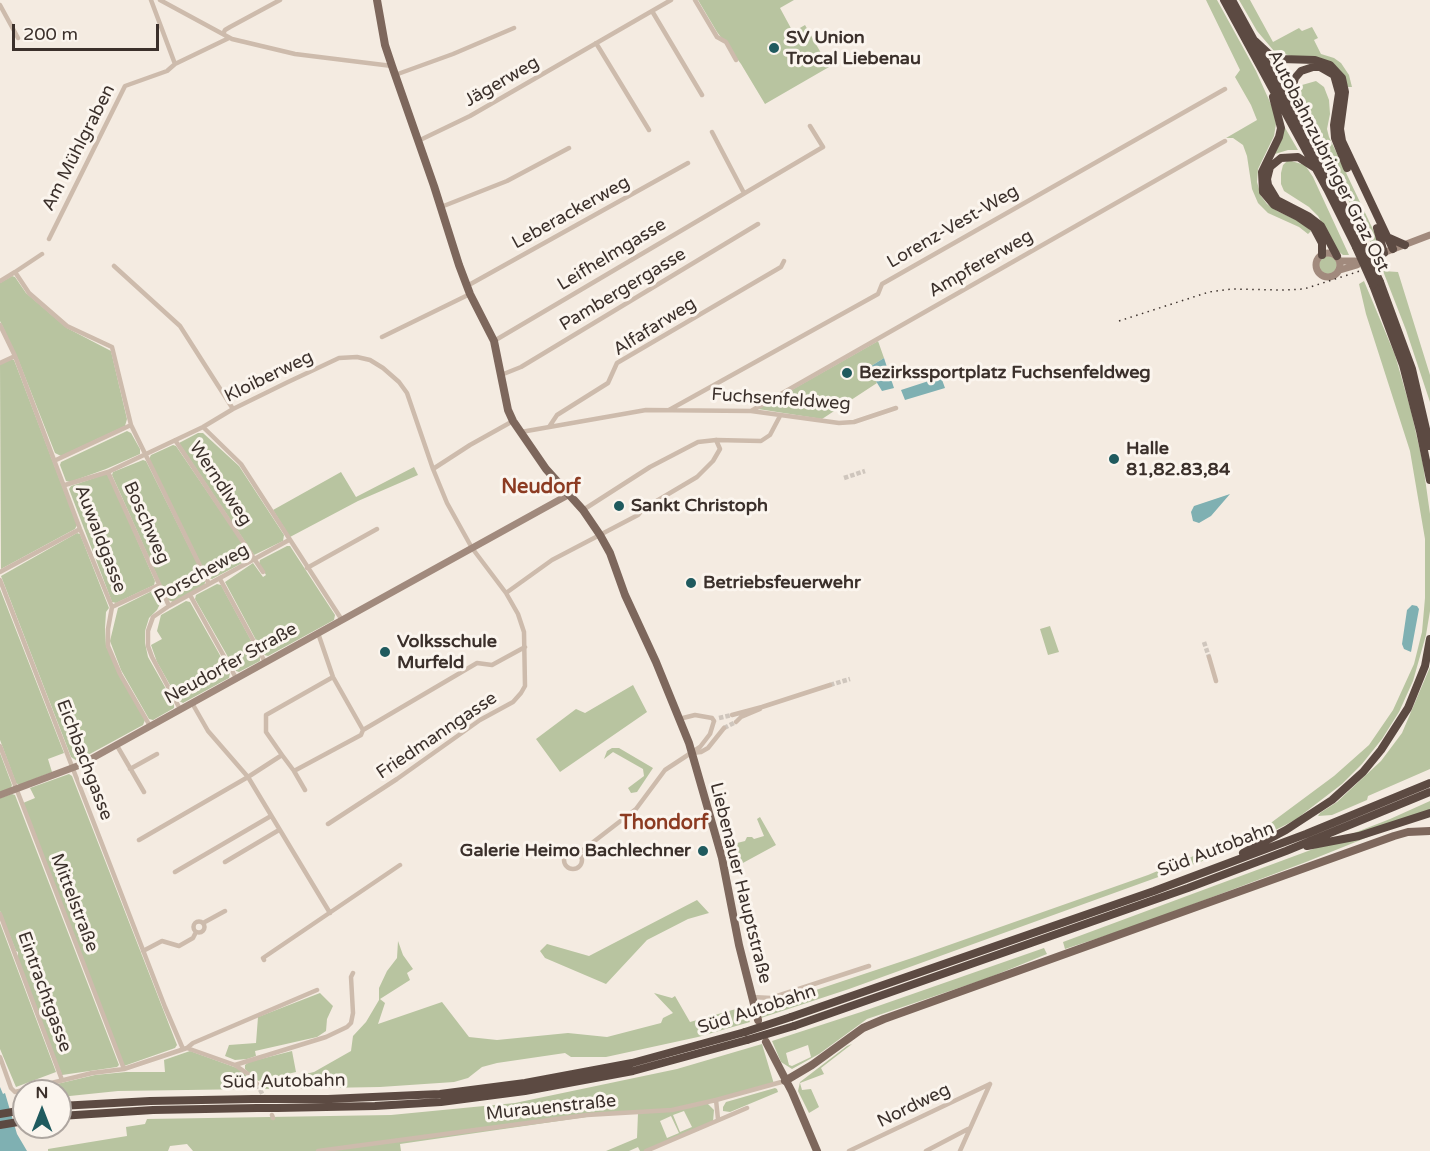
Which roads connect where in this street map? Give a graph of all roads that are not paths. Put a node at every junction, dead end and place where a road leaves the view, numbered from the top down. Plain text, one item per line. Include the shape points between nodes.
1 (152, 0) edge
2 (160, 0) edge
3 (280, 0) edge
4 (377, 0) edge
5 (671, 0) edge
6 (695, 0) edge
7 (1224, 0) edge
8 (1232, 0) edge
9 (0, 5) edge
10 (652, 11) junction
11 (514, 28) dead end
12 (224, 34) junction
13 (18, 38) dead end
14 (230, 38) junction
15 (1255, 41) junction
16 (596, 43) junction
17 (736, 60) dead end
18 (175, 64) junction
19 (392, 66) junction
20 (395, 75) junction
21 (1269, 83) junction
22 (1225, 89) dead end
23 (702, 95) dead end
24 (1295, 115) junction
25 (810, 126) dead end
26 (649, 130) dead end
27 (712, 132) dead end
28 (418, 141) junction
29 (1224, 141) dead end
30 (569, 148) dead end
31 (688, 163) dead end
32 (1316, 169) junction
33 (744, 193) junction
34 (441, 207) junction
35 (758, 224) dead end
36 (1428, 236) edge
37 (1387, 237) junction
38 (49, 239) dead end
39 (1405, 244) junction
40 (1360, 246) junction
41 (1393, 249) junction
42 (42, 254) dead end
43 (1380, 254) joint
44 (1322, 255) junction
45 (1338, 258) junction
46 (784, 261) dead end
47 (114, 266) dead end
48 (1340, 270) junction
49 (15, 272) junction
50 (0, 281) edge
51 (1377, 284) junction
52 (467, 286) junction
53 (470, 294) junction
54 (0, 325) edge
55 (382, 337) dead end
56 (494, 341) junction
57 (15, 356) junction
58 (0, 363) edge
59 (1412, 369) junction
60 (501, 375) junction
61 (896, 408) dead end
62 (233, 409) junction
63 (669, 410) junction
64 (751, 411) junction
65 (780, 416) junction
66 (1430, 416) edge
67 (513, 421) junction
68 (131, 425) junction
69 (203, 427) junction
70 (549, 427) junction
71 (521, 432) junction
72 (175, 440) junction
73 (716, 440) junction
74 (731, 441) junction
75 (1430, 446) edge
76 (720, 449) junction
77 (145, 454) junction
78 (56, 460) junction
79 (433, 469) junction
80 (108, 471) junction
81 (1430, 480) edge
82 (64, 485) junction
83 (568, 495) junction
84 (583, 510) junction
85 (80, 529) junction
86 (377, 529) dead end
87 (600, 535) junction
88 (289, 540) junction
89 (472, 548) junction
90 (255, 560) junction
91 (307, 568) junction
92 (0, 572) edge
93 (263, 572) dead end
94 (220, 579) junction
95 (0, 580) edge
96 (209, 584) junction
97 (159, 585) junction
98 (506, 592) junction
99 (190, 595) junction
100 (169, 606) junction
101 (112, 607) junction
102 (342, 620) junction
103 (318, 633) junction
104 (1430, 639) edge
105 (525, 647) junction
106 (1209, 657) tunnel mouth
107 (265, 662) junction
108 (333, 677) junction
109 (236, 678) junction
110 (1216, 681) dead end
111 (830, 685) tunnel mouth
112 (192, 703) junction
113 (762, 707) junction
114 (180, 709) junction
115 (732, 714) tunnel mouth
116 (680, 719) junction
117 (736, 722) tunnel mouth
118 (150, 726) junction
119 (724, 728) tunnel mouth
120 (363, 730) junction
121 (116, 744) junction
122 (0, 746) edge
123 (692, 753) junction
124 (157, 754) dead end
125 (282, 755) junction
126 (73, 768) junction
127 (130, 769) junction
128 (294, 771) junction
129 (248, 777) junction
130 (1430, 783) edge
131 (16, 789) junction
132 (304, 790) dead end
133 (144, 792) dead end
134 (1430, 792) edge
135 (0, 795) edge
136 (1430, 813) edge
137 (271, 816) junction
138 (328, 824) dead end
139 (279, 830) junction
140 (1430, 831) edge
141 (140, 840) dead end
142 (1286, 850) junction
143 (579, 853) dead end
144 (225, 862) dead end
145 (400, 865) dead end
146 (1225, 865) junction
147 (175, 872) dead end
148 (225, 911) dead end
149 (330, 913) junction
150 (0, 914) edge
151 (143, 951) junction
152 (264, 960) dead end
153 (869, 966) dead end
154 (353, 972) dead end
155 (318, 990) dead end
156 (752, 997) junction
157 (758, 1020) dead end
158 (792, 1022) junction
159 (766, 1042) dead end
160 (185, 1048) junction
161 (0, 1058) edge
162 (235, 1065) junction
163 (124, 1070) junction
164 (62, 1079) edge
165 (66, 1079) edge
166 (785, 1081) junction
167 (257, 1084) tunnel mouth
168 (12, 1089) edge
169 (716, 1100) junction
170 (255, 1104) junction
171 (72, 1105) edge
172 (747, 1108) dead end
173 (72, 1115) edge
174 (718, 1119) junction
175 (968, 1129) junction
176 (318, 1151) edge
177 (646, 1151) edge
178 (817, 1151) edge
179 (849, 1151) edge
180 (926, 1151) edge
181 (960, 1151) edge

1 - 18 street
2 - 12 street
3 - 12 street
4 - 19 main road, Liebenauer Hauptstraße
5 - 10 street, Jägerweg
6 - 17 street
7 - 21 highway, Autobahnzubringer Graz Ost
8 - 15 highway, Autobahnzubringer Graz Ost
9 - 13 street
10 - 16 street, Jägerweg
10 - 23 street
11 - 20 street
12 - 14 street
14 - 18 street, Am Mühlgraben
14 - 19 street via 295,54
15 - 24 highway, Autobahnzubringer Graz Ost
15 - 37 highway via 1281,59 1315,60 1330,65 1342,78 1342,141
16 - 26 street
16 - 28 street, Jägerweg via 470,116
18 - 38 street, Am Mühlgraben via 125,86
19 - 20 main road, Liebenauer Hauptstraße
20 - 28 main road, Liebenauer Hauptstraße
21 - 32 highway, Autobahnzubringer Graz Ost
21 - 44 highway via 1281,128 1263,168 1263,192 1274,205 1314,228 1322,243
22 - 63 street, Lorenz-Vest-Weg via 882,284 878,294
24 - 40 highway, Autobahnzubringer Graz Ost
24 - 43 highway via 1292,89 1297,74 1313,67 1334,75 1339,93 1334,125 1336,143 1379,231
25 - 33 street, Leifhelmgasse via 823,147
27 - 33 street
28 - 34 main road, Liebenauer Hauptstraße
29 - 64 street, Ampfererweg
30 - 34 street via 507,180
31 - 52 street, Leberackerweg
32 - 40 highway, Autobahnzubringer Graz Ost
32 - 45 highway via 1298,157 1281,158 1270,167 1268,185 1277,200 1321,226
33 - 56 street, Leifhelmgasse
34 - 52 main road, Liebenauer Hauptstraße
35 - 60 street, Pambergergasse via 521,367
36 - 39 street
37 - 39 highway
37 - 41 highway
39 - 41 street
40 - 51 highway, Autobahnzubringer Graz Ost, bridge
41 - 43 street
42 - 49 street
44 - 45 street
44 - 48 street via 1316,265 1322,276 1334,276
45 - 48 street
45 - 48 street via 1356,263
46 - 70 street, Alfafarweg via 781,267 617,363 608,383 557,415
47 - 62 street via 180,326
49 - 50 street
49 - 68 street via 29,293 67,326 112,347
51 - 59 highway, Autobahnzubringer Graz Ost
51 - 81 highway, Autobahnzubringer Graz Ost via 1403,365
52 - 53 main road, Liebenauer Hauptstraße
53 - 55 street
53 - 56 main road, Liebenauer Hauptstraße
54 - 57 street, Auwaldgasse
56 - 60 main road, Liebenauer Hauptstraße
57 - 58 street
57 - 78 street, Auwaldgasse
59 - 66 highway
59 - 75 highway, Autobahnzubringer Graz Ost
60 - 67 main road, Liebenauer Hauptstraße
61 - 65 street, Fuchsenfeldweg via 854,422
62 - 69 street, Kloiberweg
62 - 79 street, Kloiberweg via 339,358 370,360 406,391
63 - 64 street, Fuchsenfeldweg
63 - 70 street, Fuchsenfeldweg via 646,410
64 - 65 street, Fuchsenfeldweg
65 - 74 street via 770,435 760,441
67 - 71 main road, Liebenauer Hauptstraße
67 - 79 street
68 - 77 street
68 - 78 street
69 - 72 street, Kloiberweg
69 - 88 street via 241,464
70 - 71 street, Fuchsenfeldweg
71 - 83 main road, Liebenauer Hauptstraße
72 - 77 street, Kloiberweg
72 - 90 street, Werndlweg
73 - 74 street
73 - 76 street
73 - 84 street via 698,442 650,467
74 - 76 street
76 - 87 street via 697,477
77 - 80 street, Kloiberweg
77 - 96 street
78 - 82 street, Auwaldgasse
79 - 89 street
80 - 82 street, Kloiberweg
80 - 97 street, Boschweg
82 - 85 street, Auwaldgasse
83 - 84 main road, Liebenauer Hauptstraße
83 - 89 street
84 - 87 main road, Liebenauer Hauptstraße
85 - 92 street
85 - 101 street, Auwaldgasse
86 - 91 street
87 - 98 street via 552,560
87 - 116 main road, Liebenauer Hauptstraße
88 - 90 street, Porscheweg
88 - 91 street
89 - 98 street
89 - 102 street, Neudorfer Straße
90 - 93 street, Werndlweg
90 - 94 street, Porscheweg
91 - 102 street
94 - 96 street, Porscheweg
94 - 107 street
95 - 126 street, Eichbachgasse
96 - 99 street, Porscheweg
97 - 100 street, Boschweg
97 - 101 street, Boschweg
98 - 105 street via 518,614
99 - 100 street, Porscheweg
99 - 109 street
100 - 114 street, Porscheweg via 153,617 148,646
101 - 118 street, Auwaldgasse via 108,646
102 - 103 street, Neudorfer Straße
103 - 107 street, Neudorfer Straße
103 - 108 street
104 - 146 highway via 1425,666 1408,708 1363,772 1332,800
105 - 120 street via 492,665 477,663
105 - 138 street, Friedmanngasse via 525,686 513,702 480,720
106 - 110 street
107 - 109 street, Neudorfer Straße
108 - 120 street
108 - 125 street via 266,715 266,732
109 - 112 street, Neudorfer Straße
111 - 113 street
112 - 114 street, Neudorfer Straße
112 - 129 street via 208,731
113 - 115 street
113 - 117 street
114 - 118 street, Neudorfer Straße
116 - 123 main road, Liebenauer Hauptstraße
116 - 123 street via 694,715 717,720 706,741
118 - 121 street, Neudorfer Straße
119 - 123 street via 708,748
120 - 128 street via 362,735
121 - 126 street, Neudorfer Straße
121 - 127 street
122 - 131 street, Mittelstraße
123 - 143 street via 663,772 634,810
123 - 156 main road, Liebenauer Hauptstraße via 722,858
124 - 127 street
125 - 128 street
125 - 129 street
126 - 131 street, Neudorfer Straße
126 - 151 street, Eichbachgasse
127 - 133 street
128 - 132 street
129 - 137 street
129 - 141 street
130 - 146 highway, Süd Autobahn
131 - 135 street, Neudorfer Straße
131 - 163 street, Mittelstraße
134 - 142 highway, Süd Autobahn
136 - 142 highway via 1359,836
137 - 139 street
137 - 147 street
139 - 144 street
139 - 149 street
140 - 166 main road via 1394,836 884,1019 863,1028
142 - 158 highway, Süd Autobahn via 1111,916
145 - 149 street
146 - 158 highway, Süd Autobahn
148 - 151 street via 195,924 193,938 179,946 162,941
149 - 152 street
150 - 164 street, Eintrachtgasse
151 - 160 street, Eichbachgasse
153 - 156 street via 771,998
154 - 162 street via 353,1013 347,1027
155 - 160 street
156 - 157 main road, Liebenauer Hauptstraße
158 - 170 highway, Süd Autobahn, bridge via 632,1063 525,1083 274,1110
159 - 166 main road
160 - 162 street
160 - 163 street
161 - 168 street
162 - 167 street
163 - 165 street
166 - 169 street, Murauenstraße
166 - 178 main road
169 - 174 street
169 - 176 street, Murauenstraße via 672,1110 587,1115
170 - 171 highway, Süd Autobahn via 150,1101
170 - 173 highway, Süd Autobahn
172 - 174 street
174 - 177 street
175 - 179 street, Nordweg via 990,1084
175 - 180 street
175 - 181 street

